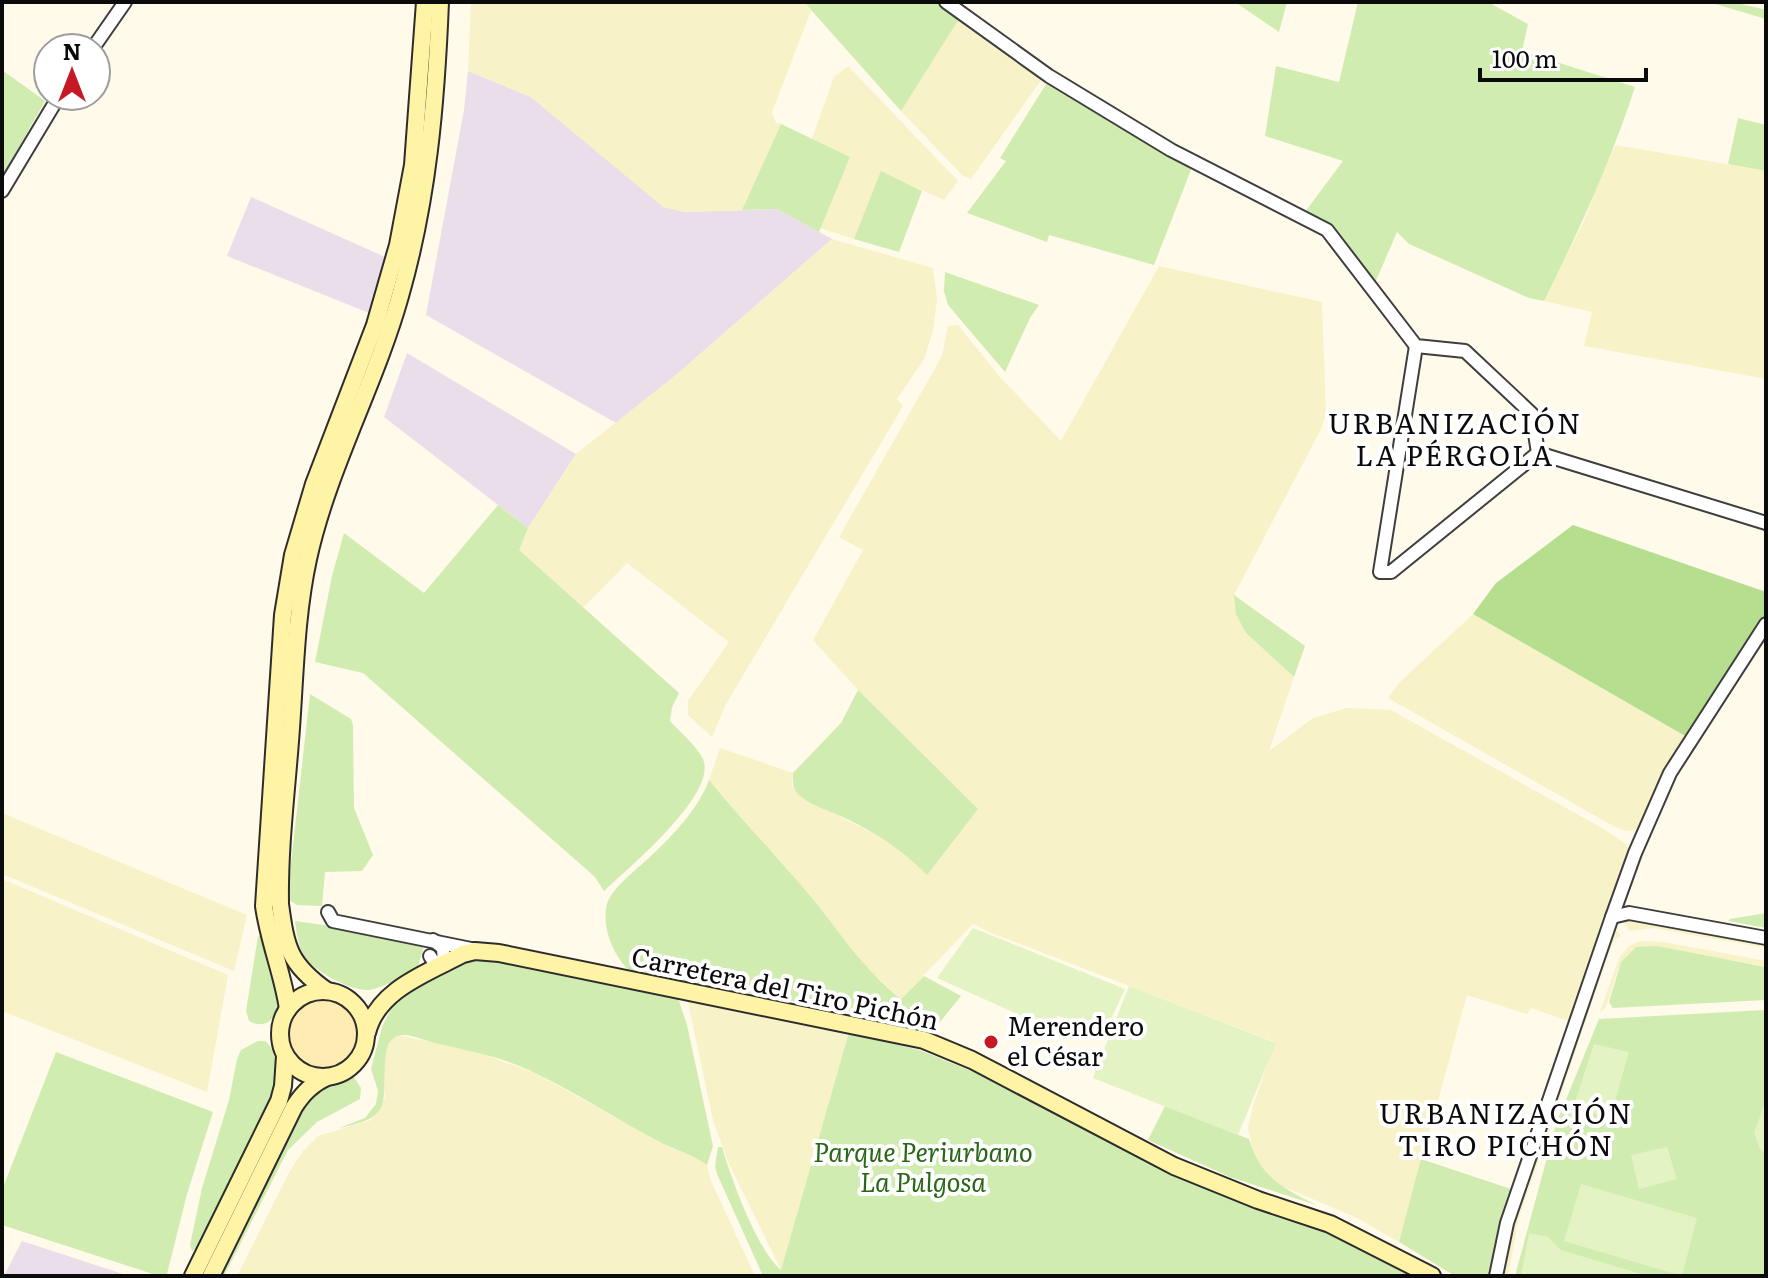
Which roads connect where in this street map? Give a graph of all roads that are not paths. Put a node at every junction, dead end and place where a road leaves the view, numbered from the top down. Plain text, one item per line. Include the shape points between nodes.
1 (125, 2) edge
2 (425, 2) edge
3 (440, 2) edge
4 (946, 2) edge
5 (104, 32) edge
6 (49, 112) edge
7 (2, 191) edge
8 (1416, 346) junction
9 (1538, 453) junction
10 (1766, 523) edge
11 (1766, 624) edge
12 (328, 912) dead end
13 (1612, 917) junction
14 (425, 938) junction
15 (1766, 938) edge
16 (487, 951) junction
17 (437, 960) junction
18 (334, 993) junction
19 (388, 996) junction
20 (288, 1009) junction
21 (367, 1033) junction
22 (285, 1056) junction
23 (328, 1077) junction
24 (193, 1276) edge
25 (211, 1276) edge
26 (1432, 1276) edge
27 (1496, 1276) edge

1 - 5 street
2 - 20 main road via 413,165 398,245 375,325 304,513 283,615 264,906
3 - 18 main road via 428,167 413,249 389,333 319,519 300,615 280,904 294,964
4 - 8 street via 1049,76 1171,150 1327,230
6 - 7 street
8 - 9 street via 1465,351 1532,414
8 - 9 street via 1380,572 1391,572
9 - 10 street
11 - 13 street via 1666,780
12 - 14 street, Carretera del Tiro Pichón via 333,921
13 - 15 street via 1629,913
13 - 27 street via 1507,1223
14 - 16 street, Carretera del Tiro Pichón
14 - 17 street via 443,948
16 - 17 main road
16 - 26 main road, Carretera del Tiro Pichón via 924,1040 1174,1166 1330,1224
17 - 19 main road
18 - 19 main road via 370,1001
18 - 20 main road via 306,994
18 - 21 main road via 358,1009
19 - 21 main road via 372,1015
20 - 22 main road via 280,1033
21 - 23 main road via 356,1063
22 - 23 main road via 305,1073
22 - 24 main road via 279,1101
23 - 25 main road via 316,1082 294,1107

